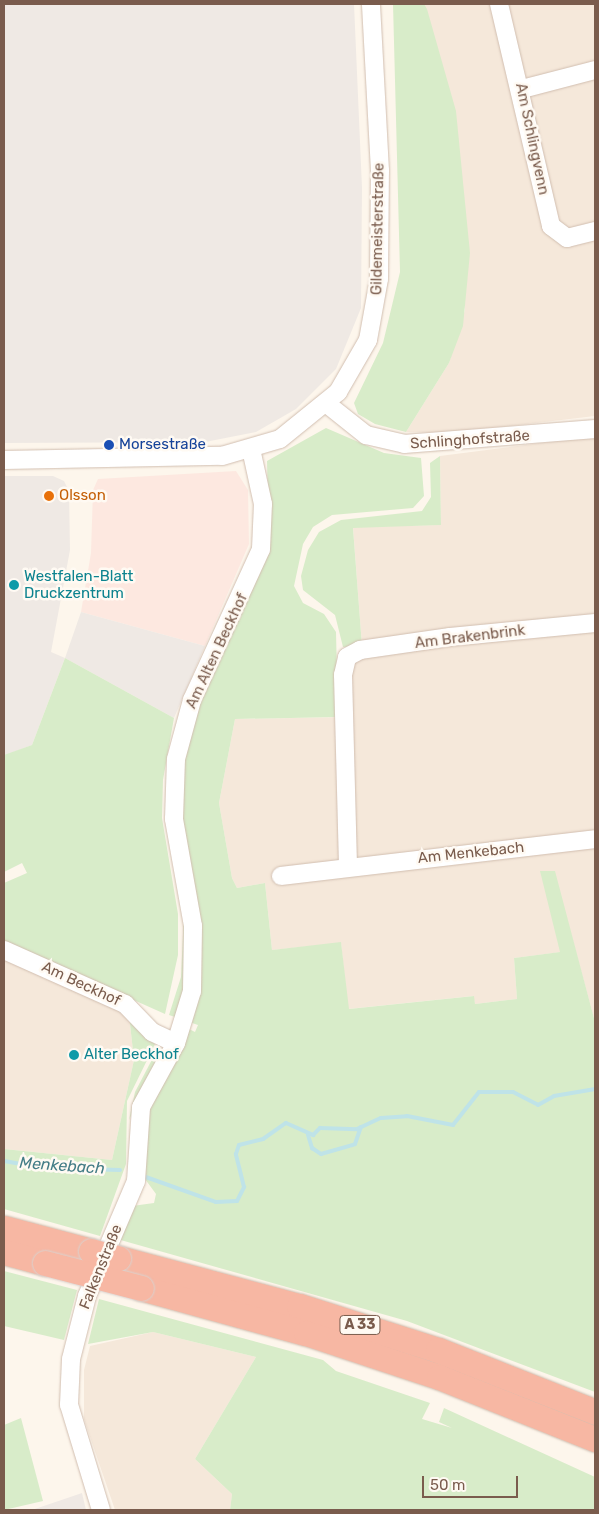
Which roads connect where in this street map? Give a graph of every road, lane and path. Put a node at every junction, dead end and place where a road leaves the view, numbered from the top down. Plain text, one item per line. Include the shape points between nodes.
1 (371, 4) edge
2 (499, 4) edge
3 (595, 70) edge
4 (522, 89) junction
5 (595, 231) edge
6 (327, 404) junction
7 (595, 429) edge
8 (251, 449) junction
9 (4, 460) edge
10 (595, 623) edge
11 (595, 839) edge
12 (348, 866) junction
13 (281, 876) dead end
14 (4, 950) edge
15 (176, 1043) junction
16 (151, 1084) joint
17 (4, 1228) edge
18 (4, 1252) edge
19 (595, 1412) edge
20 (595, 1439) edge
21 (101, 1510) edge

1 - 6 street, Gildemeisterstraße via 380,171 376,303 360,358
2 - 4 street, Am Schlingvenn
3 - 4 street
4 - 5 street, Am Schlingvenn via 551,226 567,238
6 - 7 street, Schlinghofstraße via 366,435 404,444
6 - 8 street, Gildemeisterstraße via 285,436
8 - 9 street, Gildemeisterstraße via 175,460
8 - 15 street, Am Alten Beckhof via 263,504 261,549 192,700 176,759 174,819 195,952 192,991
10 - 12 street, Am Brakenbrink via 450,637 360,650 347,657 343,684
11 - 12 street, Am Menkebach
12 - 13 street, Am Menkebach
14 - 15 street, Am Beckhof via 125,1004 152,1032
15 - 16 street, Am Alten Beckhof
16 - 21 street, Falkenstraße via 137,1122 136,1181 87,1296 68,1384 69,1405
17 - 19 highway, A 33, bridge via 300,1306 438,1350
18 - 20 highway, A 33, bridge via 306,1334 439,1377

